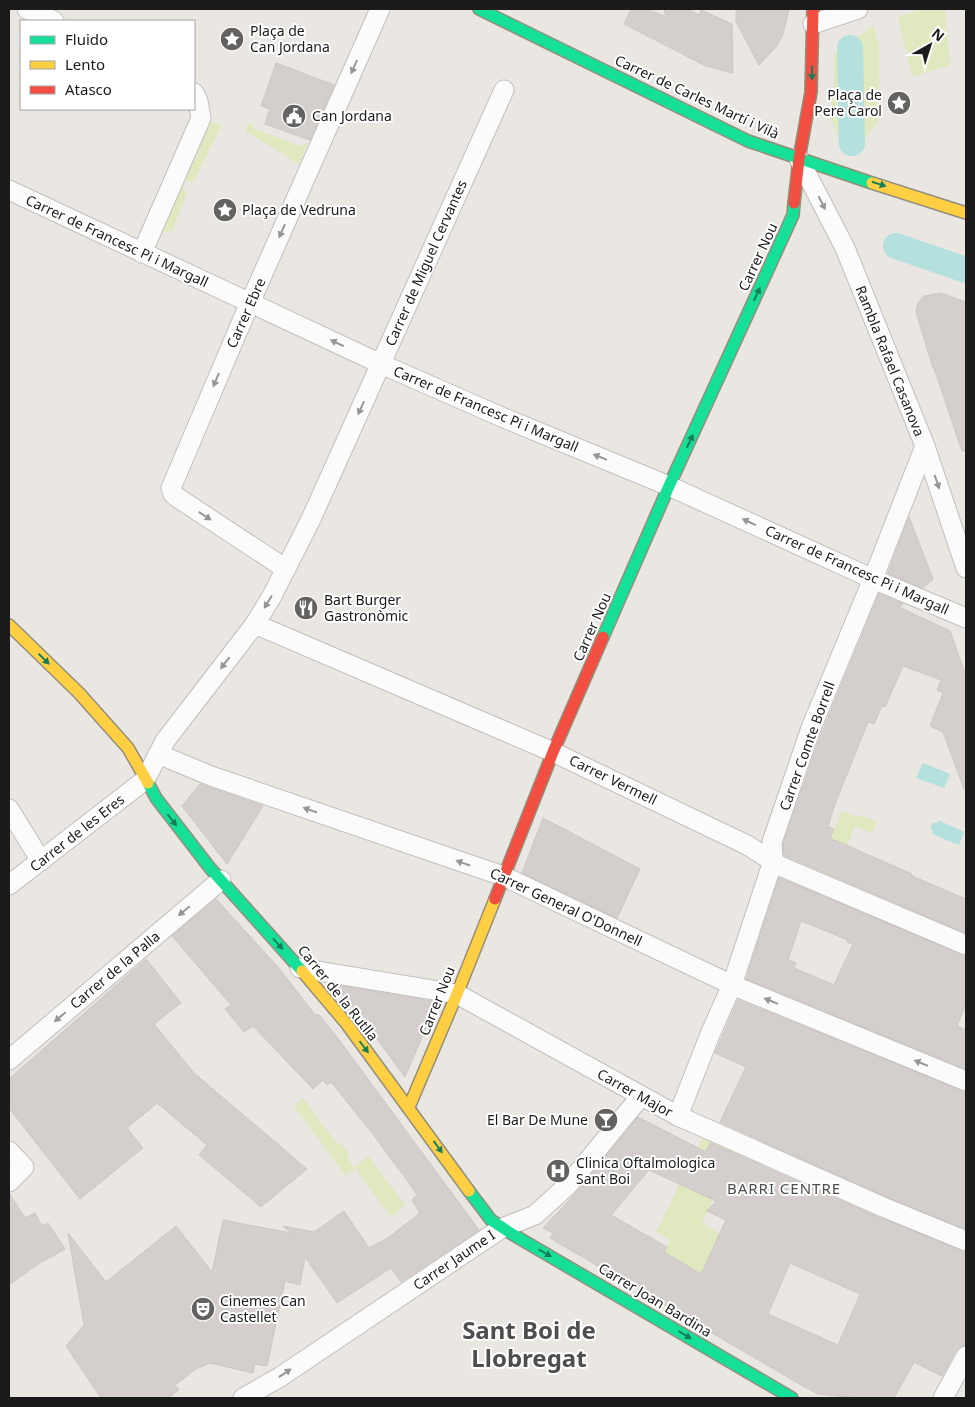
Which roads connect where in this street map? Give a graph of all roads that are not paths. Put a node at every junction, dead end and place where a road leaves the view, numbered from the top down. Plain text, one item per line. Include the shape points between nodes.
1 (27, 9) edge
2 (380, 9) edge
3 (479, 9) edge
4 (858, 9) edge
5 (813, 16) edge
6 (52, 20) edge
7 (504, 90) dead end
8 (195, 95) edge
9 (799, 160) junction
10 (9, 190) edge
11 (966, 213) edge
12 (142, 252) junction
13 (250, 303) junction
14 (382, 364) junction
15 (925, 446) junction
16 (669, 486) junction
17 (966, 568) edge
18 (286, 569) junction
19 (873, 579) junction
20 (966, 618) edge
21 (255, 624) junction
22 (9, 626) edge
23 (554, 752) junction
24 (158, 754) junction
25 (145, 780) junction
26 (9, 809) edge
27 (41, 861) junction
28 (773, 861) junction
29 (503, 876) junction
30 (222, 880) junction
31 (9, 885) edge
32 (966, 945) edge
33 (300, 968) junction
34 (732, 985) junction
35 (457, 994) junction
36 (9, 1060) edge
37 (966, 1081) edge
38 (641, 1096) junction
39 (409, 1107) junction
40 (678, 1116) junction
41 (9, 1151) edge
42 (9, 1182) edge
43 (502, 1228) junction
44 (966, 1240) edge
45 (966, 1356) edge
46 (251, 1397) edge
47 (792, 1398) edge
48 (943, 1398) edge

1 - 6 street
2 -> 13 street, Carrer Ebre
3 - 9 street, Carrer de Carles Martí i Vilà via 748,141
4 - 5 street
5 -> 9 street, Carrer Nou via 811,92
7 - 14 street, Carrer de Miguel Cervantes
8 - 12 street via 201,118
9 -> 11 street, Carrer de Carles Martí i Vilà
9 -> 15 street, Rambla Rafael Casanova via 845,248
16 -> 9 street, Carrer Nou via 793,216
10 - 12 street, Carrer de Francesc Pi i Margall
12 - 13 street, Carrer de Francesc Pi i Margall
14 -> 13 street, Carrer de Francesc Pi i Margall
13 -> 18 street, Carrer Ebre via 171,488 178,498
16 -> 14 street, Carrer de Francesc Pi i Margall
14 -> 18 street, Carrer de Miguel Cervantes
15 -> 17 street, Rambla Rafael Casanova
15 - 19 street, Carrer Comte Borrell
19 -> 16 street, Carrer de Francesc Pi i Margall
16 - 23 street, Carrer Nou
18 -> 21 street, Carrer de Miguel Cervantes
19 - 20 street, Carrer de Francesc Pi i Margall
19 - 28 street, Carrer Comte Borrell via 811,728 772,842
21 - 23 street, Carrer Vermell
21 -> 24 street, Carrer de Miguel Cervantes
22 -> 25 street, Carrer de la Rutlla via 79,693 128,748
23 - 28 street, Carrer Vermell via 747,845
23 - 29 street, Carrer Nou
24 - 25 street, Carrer de Miguel Cervantes
29 -> 24 street, Carrer General O'Donnell via 211,776
25 - 27 street, Carrer de les Eres
25 -> 30 street, Carrer de la Rutlla
26 - 27 street
27 - 31 street, Carrer de les Eres
28 - 32 street, Carrer Vermell
28 - 34 street, Carrer Comte Borrell
29 - 34 street, Carrer General O'Donnell
29 - 35 street, Carrer Nou
30 -> 33 street, Carrer de la Rutlla
30 -> 36 street, Carrer de la Palla
33 - 35 street, Carrer Major
33 -> 39 street, Carrer de la Rutlla
37 -> 34 street, Carrer General O'Donnell
34 - 40 street, Carrer Comte Borrell
35 - 38 street, Carrer Major
35 - 39 street, Carrer Nou
38 - 40 street, Carrer Major
38 - 43 street, Carrer Jaume I via 568,1185 535,1216
39 -> 43 street, Carrer de la Rutlla via 491,1220
40 - 44 street, Carrer Major via 883,1207
41 - 42 street via 24,1167
46 -> 43 street, Carrer Jaume I
43 -> 47 street, Carrer Joan Bardina
45 - 48 street

